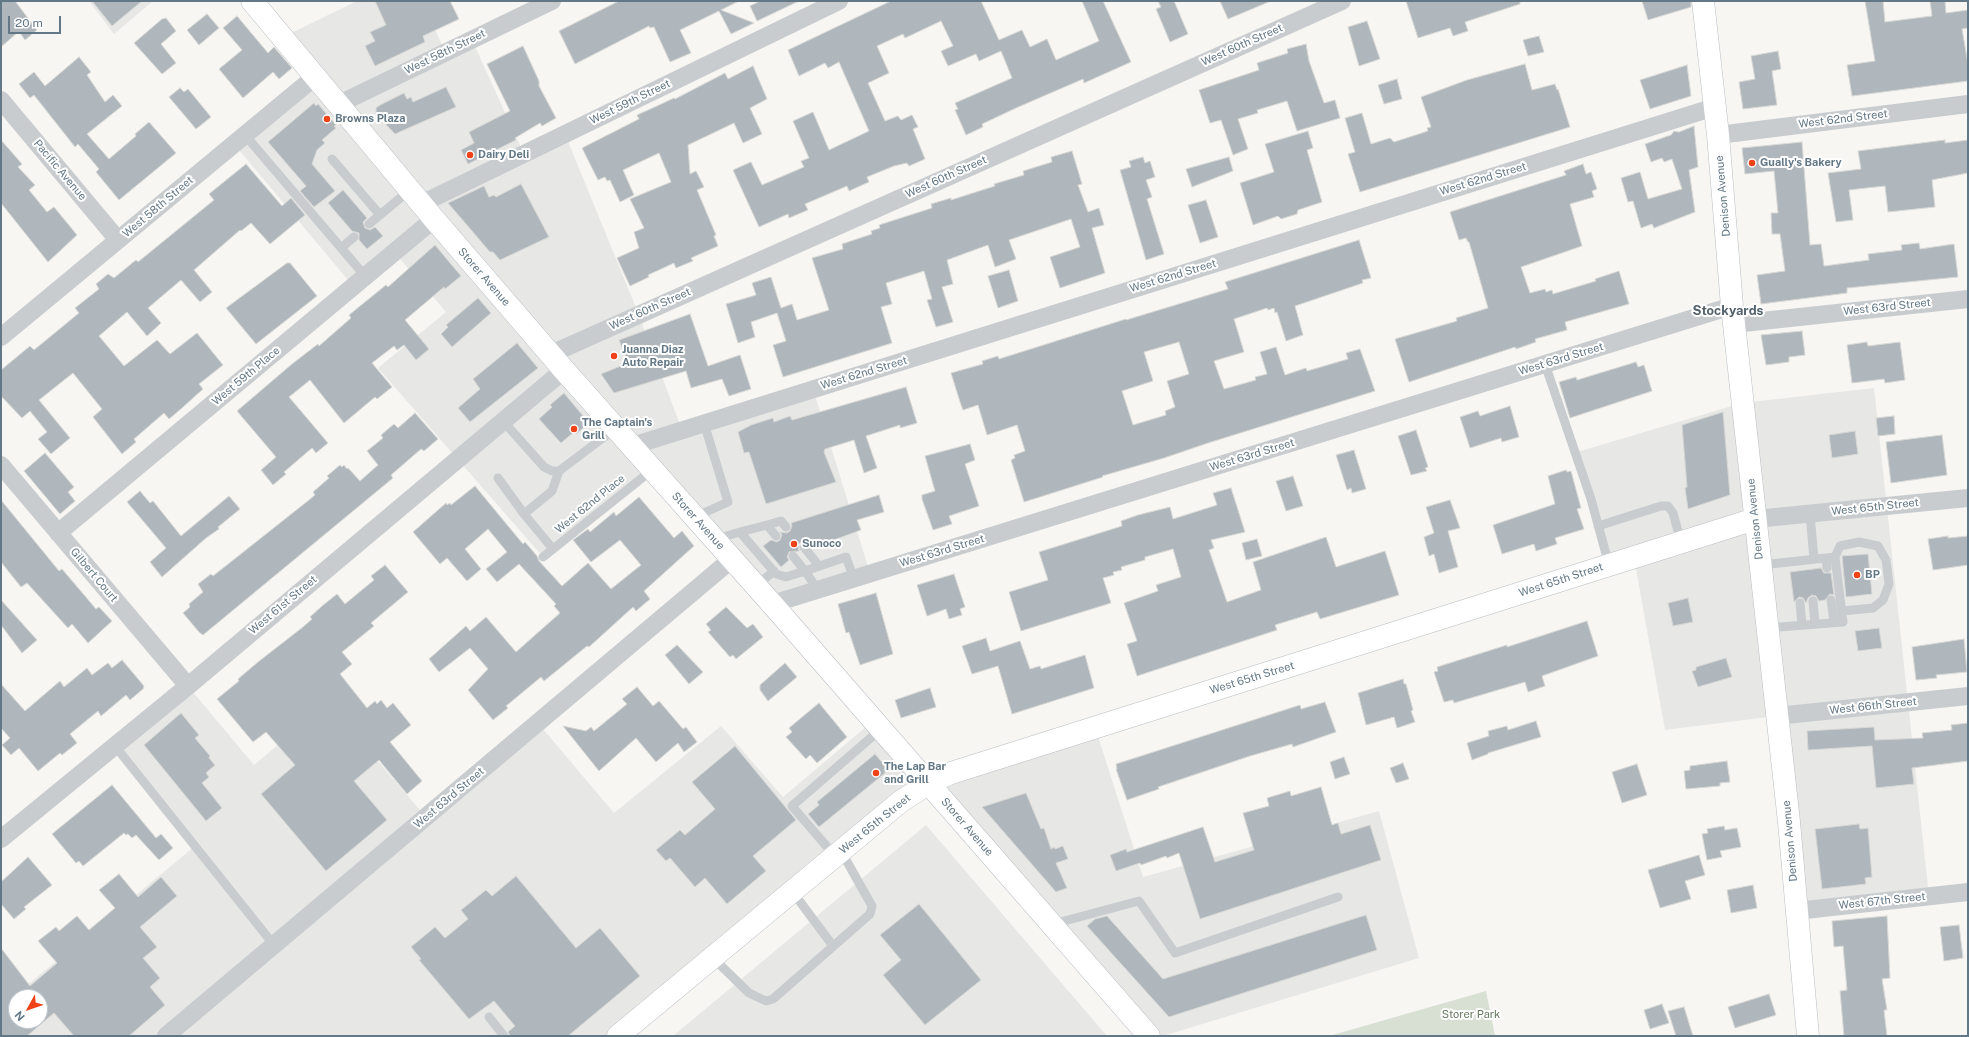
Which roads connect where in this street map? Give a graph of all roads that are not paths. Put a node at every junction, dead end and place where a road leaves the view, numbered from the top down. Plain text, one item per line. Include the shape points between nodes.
1 (252, 1) edge
2 (552, 1) edge
3 (839, 1) edge
4 (1342, 1) edge
5 (1704, 1) edge
6 (316, 76) junction
7 (1, 100) edge
8 (339, 104) junction
9 (1968, 104) edge
10 (1715, 107) junction
11 (245, 135) junction
12 (1718, 135) junction
13 (332, 159) dead end
14 (422, 204) junction
15 (380, 215) junction
16 (369, 224) dead end
17 (354, 237) dead end
18 (118, 240) junction
19 (341, 248) junction
20 (365, 276) junction
21 (1968, 299) edge
22 (1733, 315) junction
23 (1, 337) edge
24 (557, 362) junction
25 (1545, 364) junction
26 (503, 421) junction
27 (704, 423) junction
28 (616, 428) junction
29 (632, 446) junction
30 (1, 465) edge
31 (652, 470) junction
32 (559, 471) junction
33 (498, 478) dead end
34 (1968, 498) edge
35 (524, 514) junction
36 (1810, 514) junction
37 (695, 518) junction
38 (1754, 519) junction
39 (767, 525) junction
40 (1598, 526) junction
41 (786, 527) dead end
42 (740, 532) junction
43 (58, 533) junction
44 (776, 536) dead end
45 (714, 539) junction
46 (1681, 542) junction
47 (804, 547) dead end
48 (553, 549) junction
49 (793, 556) dead end
50 (542, 557) dead end
51 (1830, 557) junction
52 (732, 559) junction
53 (1812, 559) junction
54 (1609, 565) junction
55 (1760, 565) junction
56 (819, 566) junction
57 (1828, 568) dead end
58 (1811, 570) dead end
59 (774, 571) junction
60 (805, 571) junction
61 (854, 578) junction
62 (756, 586) junction
63 (818, 590) junction
64 (1831, 600) dead end
65 (1813, 601) dead end
66 (1800, 603) dead end
67 (772, 604) junction
68 (1842, 611) junction
69 (1834, 622) junction
70 (1815, 624) junction
71 (1802, 625) junction
72 (1767, 628) junction
73 (188, 686) junction
74 (1968, 696) edge
75 (1777, 716) junction
76 (881, 729) junction
77 (115, 746) junction
78 (929, 783) junction
79 (1, 839) edge
80 (838, 854) junction
81 (792, 891) junction
82 (1968, 892) edge
83 (1338, 897) dead end
84 (1796, 911) junction
85 (1051, 924) junction
86 (274, 945) junction
87 (833, 946) junction
88 (712, 957) junction
89 (488, 1017) dead end
90 (166, 1036) edge
91 (504, 1036) edge
92 (618, 1036) edge
93 (1149, 1036) edge
94 (1808, 1036) edge

1 - 6 street, Storer Avenue
2 - 8 street, West 58th Street
3 - 14 street, West 59th Street
4 - 24 street, West 60th Street
5 - 10 street, Denison Avenue
6 - 8 street, Storer Avenue
6 - 11 street, West 58th Street
7 - 18 street, Pacific Avenue
8 - 14 street, Storer Avenue
9 - 12 street, West 62nd Street
10 - 12 street, Denison Avenue
10 - 27 street, West 62nd Street
11 - 18 street, West 58th Street
11 - 19 lane
12 - 22 street, Denison Avenue
13 - 15 lane
14 - 15 lane
14 - 20 street, West 59th Place
14 - 24 street, Storer Avenue
15 - 16 lane
17 - 19 lane
18 - 23 street, West 58th Street
19 - 20 lane
20 - 43 street, West 59th Place
21 - 22 street, West 63rd Street
22 - 25 street, West 63rd Street
22 - 38 street, Denison Avenue
24 - 26 street, West 61st Street
24 - 28 street, Storer Avenue
25 - 40 lane
25 - 61 street, West 63rd Street
26 - 32 lane via 544,467
26 - 73 street, West 61st Street
27 - 29 street, West 62nd Street
27 - 37 lane via 728,502
28 - 29 street, Storer Avenue
28 - 32 lane
29 - 31 street, Storer Avenue
30 - 43 street, Gilbert Court
31 - 37 street, Storer Avenue
31 - 48 lane, West 62nd Place
32 - 35 lane via 552,491
33 - 35 lane
34 - 36 street, West 65th Street
35 - 48 lane
36 - 38 street, West 65th Street
36 - 53 lane
37 - 45 street, Storer Avenue
38 - 46 street, West 65th Street
38 - 55 street, Denison Avenue
39 - 41 lane via 782,521
39 - 42 lane
39 - 44 lane
40 - 46 lane via 1668,506 1673,512
40 - 54 lane
42 - 45 lane
42 - 59 lane
43 - 73 street, Gilbert Court
45 - 52 street, Storer Avenue
46 - 54 street, West 65th Street
47 - 56 lane
48 - 50 lane, West 62nd Place
49 - 60 lane
51 - 53 lane
51 - 57 lane
51 - 68 lane
51 - 68 lane via 1840,546 1859,542 1878,546 1886,560 1889,584 1883,600 1873,608
52 - 62 street, Storer Avenue
52 - 86 street, West 63rd Street
53 - 55 lane via 1796,566
53 - 58 lane
54 - 78 street, West 65th Street via 951,773
55 - 72 street, Denison Avenue
56 - 60 lane
56 - 61 lane via 846,557
59 - 60 lane via 786,577
59 - 62 lane
60 - 63 lane
61 - 63 street, West 63rd Street
62 - 67 street, Storer Avenue
63 - 67 street, West 63rd Street
64 - 69 lane
65 - 70 lane
66 - 71 lane
67 - 76 street, Storer Avenue
68 - 69 lane via 1843,622
69 - 70 lane
70 - 71 lane
71 - 72 lane
72 - 75 street, Denison Avenue
73 - 77 street, West 61st Street
74 - 75 street, West 66th Street
75 - 84 street, Denison Avenue via 1790,822
76 - 78 street, Storer Avenue
76 - 80 lane via 792,806
77 - 79 street, West 61st Street
77 - 86 lane
78 - 80 street, West 65th Street via 900,802
78 - 85 street, Storer Avenue
80 - 81 street, West 65th Street
80 - 87 lane via 872,906 870,914
81 - 87 lane
81 - 88 street, West 65th Street
82 - 84 street, West 67th Street
83 - 85 lane via 1175,953 1138,901
84 - 94 street, Denison Avenue
85 - 93 street, Storer Avenue
86 - 90 street, West 63rd Street
87 - 88 lane via 773,999 766,1001 749,993
88 - 92 street, West 65th Street
89 - 91 lane

